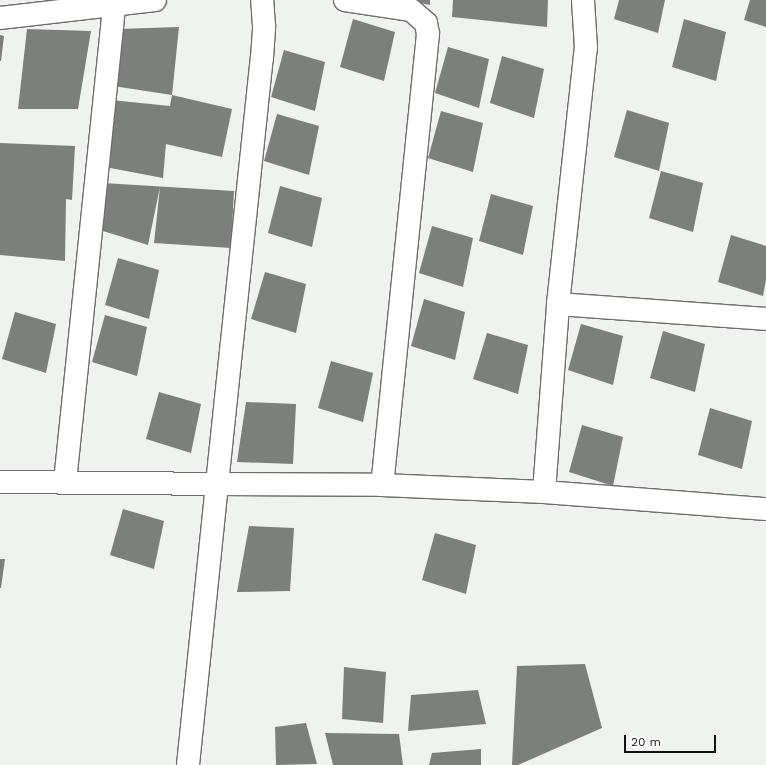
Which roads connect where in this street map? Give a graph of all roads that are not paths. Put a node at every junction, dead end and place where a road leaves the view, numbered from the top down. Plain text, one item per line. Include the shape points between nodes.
1 (155, 0) edge
2 (262, 0) edge
3 (345, 0) edge
4 (583, 0) edge
5 (114, 6) junction
6 (0, 18) edge
7 (558, 304) junction
8 (766, 319) edge
9 (0, 482) edge
10 (65, 482) junction
11 (217, 484) junction
12 (382, 485) junction
13 (544, 492) junction
14 (766, 509) edge
15 (188, 765) edge

1 - 5 street
2 - 11 street via 264,26 261,66
3 - 12 street via 411,10 420,15 426,23 428,34
4 - 7 street via 586,48
5 - 6 street
5 - 10 street
7 - 8 street
7 - 13 street
9 - 10 street
10 - 11 street
11 - 12 street
11 - 15 street
12 - 13 street
13 - 14 street

